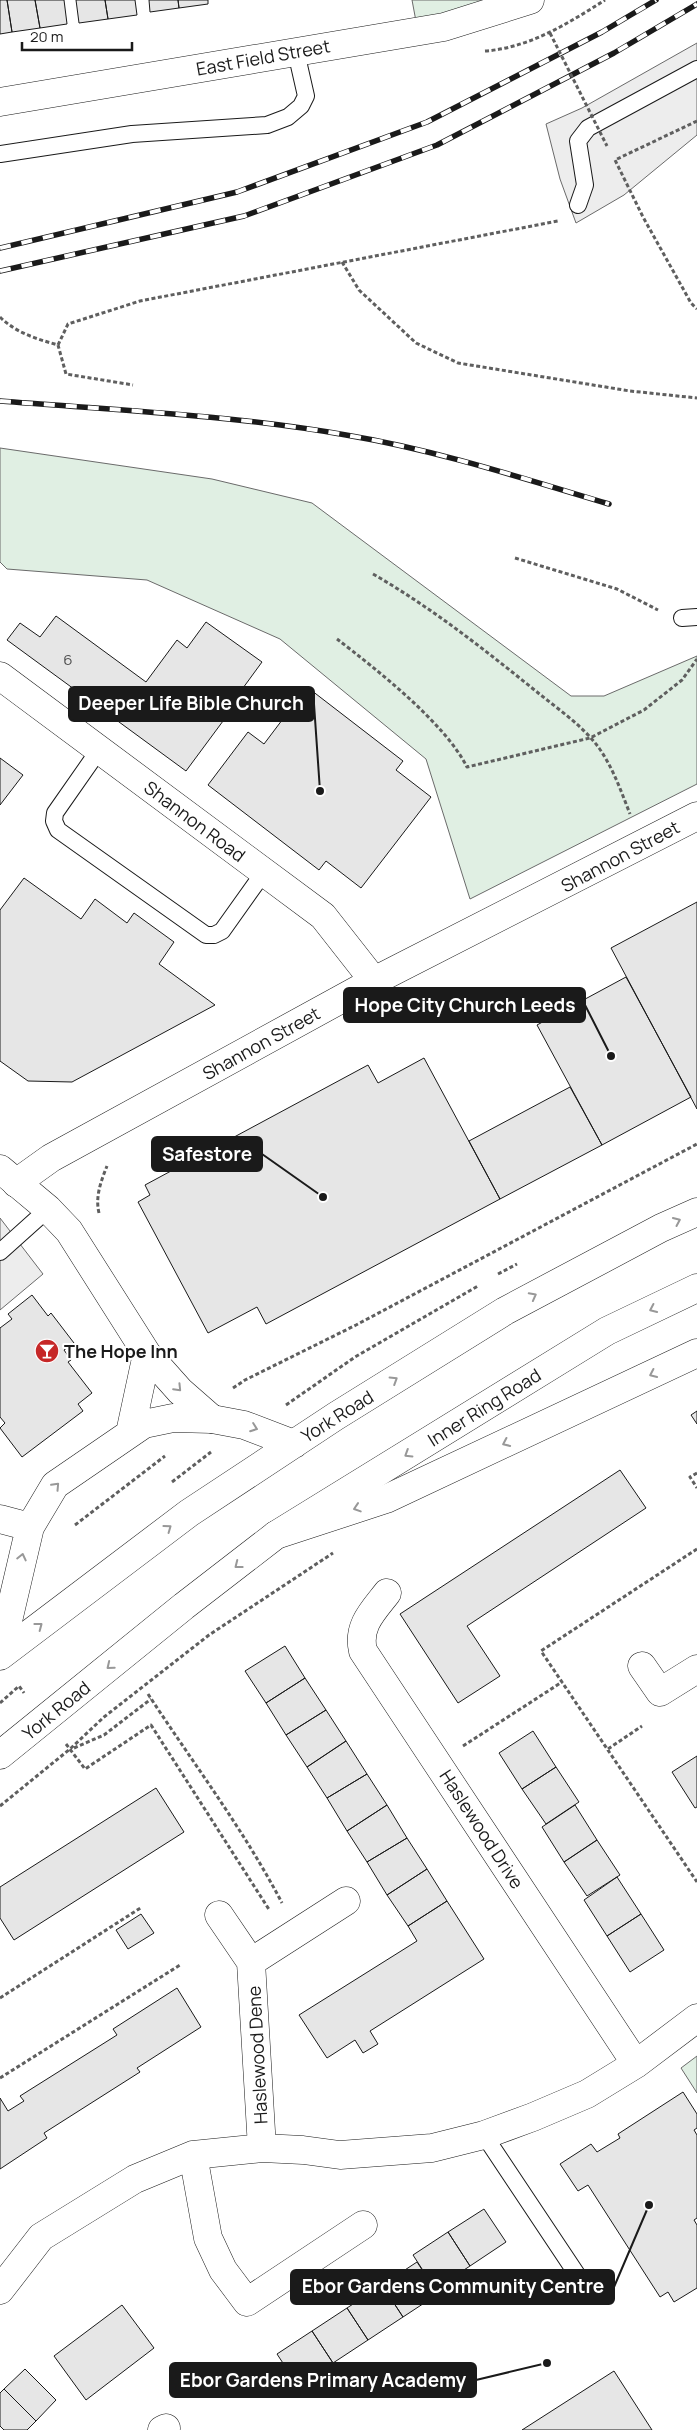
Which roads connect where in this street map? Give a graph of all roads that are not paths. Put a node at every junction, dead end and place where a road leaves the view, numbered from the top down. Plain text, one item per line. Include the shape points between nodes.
1 (526, 2) edge
2 (296, 52) junction
3 (697, 68) edge
4 (0, 102) edge
5 (0, 154) edge
6 (578, 205) road end
7 (0, 676) edge
8 (99, 750) junction
9 (697, 816) edge
10 (264, 872) junction
11 (374, 981) junction
12 (8, 1176) edge
13 (48, 1210) junction
14 (697, 1212) edge
15 (0, 1252) edge
16 (697, 1288) edge
17 (697, 1353) edge
18 (147, 1354) junction
19 (212, 1419) junction
20 (130, 1433) junction
21 (294, 1444) junction
22 (0, 1518) edge
23 (30, 1527) junction
24 (276, 1535) junction
25 (387, 1593) dead end
26 (0, 1656) edge
27 (642, 1666) dead end
28 (697, 1669) edge
29 (0, 1755) edge
30 (346, 1901) dead end
31 (219, 1915) dead end
32 (251, 1962) junction
33 (697, 2018) edge
34 (636, 2064) junction
35 (484, 2135) junction
36 (262, 2148) junction
37 (193, 2155) junction
38 (363, 2225) dead end
39 (584, 2285) dead end
40 (0, 2290) edge

1 - 2 main road, East Field Street via 444,27
2 - 4 main road, East Field Street
2 - 5 lane via 306,96 301,106 288,117 267,125 132,134
3 - 6 lane via 588,128 578,141 585,185
7 - 8 main road, Shannon Road
8 - 10 main road, Shannon Road
8 - 10 lane via 54,812 58,830 206,935 222,931
9 - 11 main road, Shannon Street
10 - 11 main road, Shannon Road via 322,916
11 - 12 main road, Shannon Street via 51,1158
12 - 13 main road
13 - 15 lane
13 - 18 main road via 69,1230
21 -> 14 main road, York Road via 505,1311
16 -> 24 main road, Inner Ring Road via 607,1331
17 -> 24 main road via 386,1499
18 -> 19 main road via 180,1391
18 - 20 main road
19 - 20 main road via 173,1418 144,1424
19 -> 21 main road via 244,1425
23 -> 20 main road via 55,1485
26 -> 21 main road, York Road via 189,1513
22 - 23 main road
26 -> 23 main road
24 -> 29 main road, York Road
25 - 34 main road, Haslewood Drive via 363,1626 363,1651
27 - 28 main road via 660,1692
30 - 32 main road, Haslewood Dene
31 - 32 main road, Haslewood Dene
32 - 36 main road, Haslewood Dene
33 - 34 main road
34 - 35 main road via 587,2094
35 - 36 main road via 432,2148 340,2155
35 - 39 lane
36 - 37 main road
37 - 38 main road via 208,2238 223,2270 246,2302
37 - 40 main road via 135,2179 42,2237

